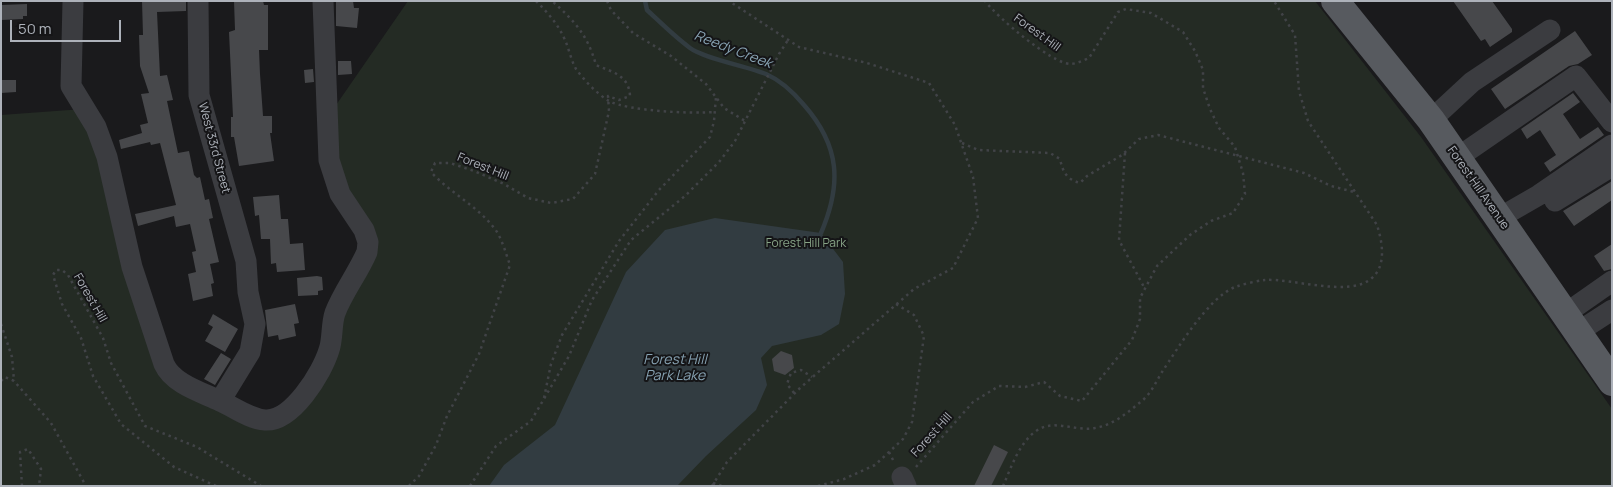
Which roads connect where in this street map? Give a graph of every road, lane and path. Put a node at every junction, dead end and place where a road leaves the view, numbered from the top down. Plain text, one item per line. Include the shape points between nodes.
1 (73, 1) edge
2 (198, 1) edge
3 (323, 1) edge
4 (536, 1) edge
5 (552, 1) edge
6 (607, 1) edge
7 (729, 1) edge
8 (985, 1) edge
9 (1274, 1) edge
10 (1335, 1) edge
11 (1550, 30) dead end
12 (788, 40) junction
13 (716, 97) junction
14 (608, 100) junction
15 (714, 112) junction
16 (1431, 120) junction
17 (745, 121) junction
18 (1612, 122) edge
19 (962, 143) junction
20 (1612, 145) edge
21 (1125, 152) junction
22 (1236, 154) junction
23 (1457, 158) junction
24 (1612, 166) edge
25 (1356, 192) junction
26 (1504, 224) junction
27 (1612, 281) edge
28 (1145, 289) junction
29 (896, 304) junction
30 (1612, 310) edge
31 (1572, 323) junction
32 (1, 324) edge
33 (812, 377) junction
34 (1, 381) edge
35 (14, 381) junction
36 (1612, 382) edge
37 (794, 393) junction
38 (220, 401) junction
39 (543, 402) junction
40 (904, 481) edge
41 (712, 484) edge
42 (22, 486) edge
43 (39, 486) edge
44 (86, 486) edge
45 (216, 486) edge
46 (261, 486) edge
47 (409, 486) edge
48 (470, 486) edge
49 (722, 486) edge
50 (818, 486) edge
51 (1003, 486) edge

1 - 38 street via 71,86 96,128 107,157 132,266 159,353 172,375
2 - 38 street, West 33rd Street via 200,95 246,261 255,324 253,344 245,362
3 - 38 street via 329,160 340,194 364,230 367,252 336,312 330,349 299,400 278,417 268,420 256,418
4 - 14 path via 553,18 576,68 591,87
5 - 14 path via 580,28 590,44 596,65 618,72 630,87 630,96 620,100 608,96
6 - 13 path via 611,10 633,33 671,56 706,84
7 - 12 path
8 - 22 path, Forest Hill via 1027,40 1053,58 1070,64 1089,58 1118,12 1126,9 1151,13 1165,20 1183,32 1195,51 1203,70 1203,88 1210,109 1219,128 1235,147
9 - 25 path via 1296,35 1299,91 1308,121
10 - 16 main road, Forest Hill Avenue
11 - 16 street via 1472,82
12 - 17 path
12 - 19 path via 799,47 867,63 929,83 956,125
13 - 15 path
13 - 17 path via 724,108
14 - 15 path via 629,106
14 - 47 path, Forest Hill via 609,110 595,174 572,199 551,203 528,198 474,171 450,163 435,163 432,172 439,180 480,213 497,233 510,265 480,354 447,416 436,445 419,476
15 - 39 path via 710,137 659,190 619,241 562,334
16 - 23 main road, Forest Hill Avenue
17 - 39 path via 735,142 719,162 685,196 631,240 592,300 569,356
18 - 23 street via 1576,76
19 - 21 path via 978,150 1050,154 1060,159 1063,173 1070,180 1080,183
19 - 29 path via 973,176 978,218 952,268 914,289
20 - 26 street via 1539,195
21 - 22 path via 1139,139 1158,135
21 - 28 path via 1119,240
22 - 25 path
22 - 28 path, Forest Hill via 1243,172 1245,194 1233,213 1190,235 1158,266
23 - 26 main road, Forest Hill Avenue
24 - 26 street
25 - 51 path via 1382,239 1382,255 1373,278 1359,285 1326,287 1265,280 1234,288 1206,310 1183,339 1147,397 1108,425 1092,429 1046,426 1036,431 1025,443
26 - 31 main road, Forest Hill Avenue
27 - 31 street
28 - 40 path, Forest Hill via 1140,298 1140,318 1132,340 1082,401 1060,396 1044,382 1025,387 999,386 973,402
29 - 33 path
29 - 50 path via 914,315 924,336 912,422 903,439 875,465
30 - 31 street
31 - 36 main road, Forest Hill Avenue
32 - 35 path via 12,357
33 - 37 path
33 - 37 path via 801,370 791,374 787,384
34 - 35 path via 5,377
35 - 44 path via 52,423
37 - 41 path via 727,462
39 - 48 path via 531,421 496,446
41 - 49 path
42 - 43 path via 20,452 28,449 41,469
45 - 46 path, Forest Hill via 174,468 121,424 93,376 81,338 62,304 53,275 56,270 68,275 103,338 111,363 145,426 197,447

